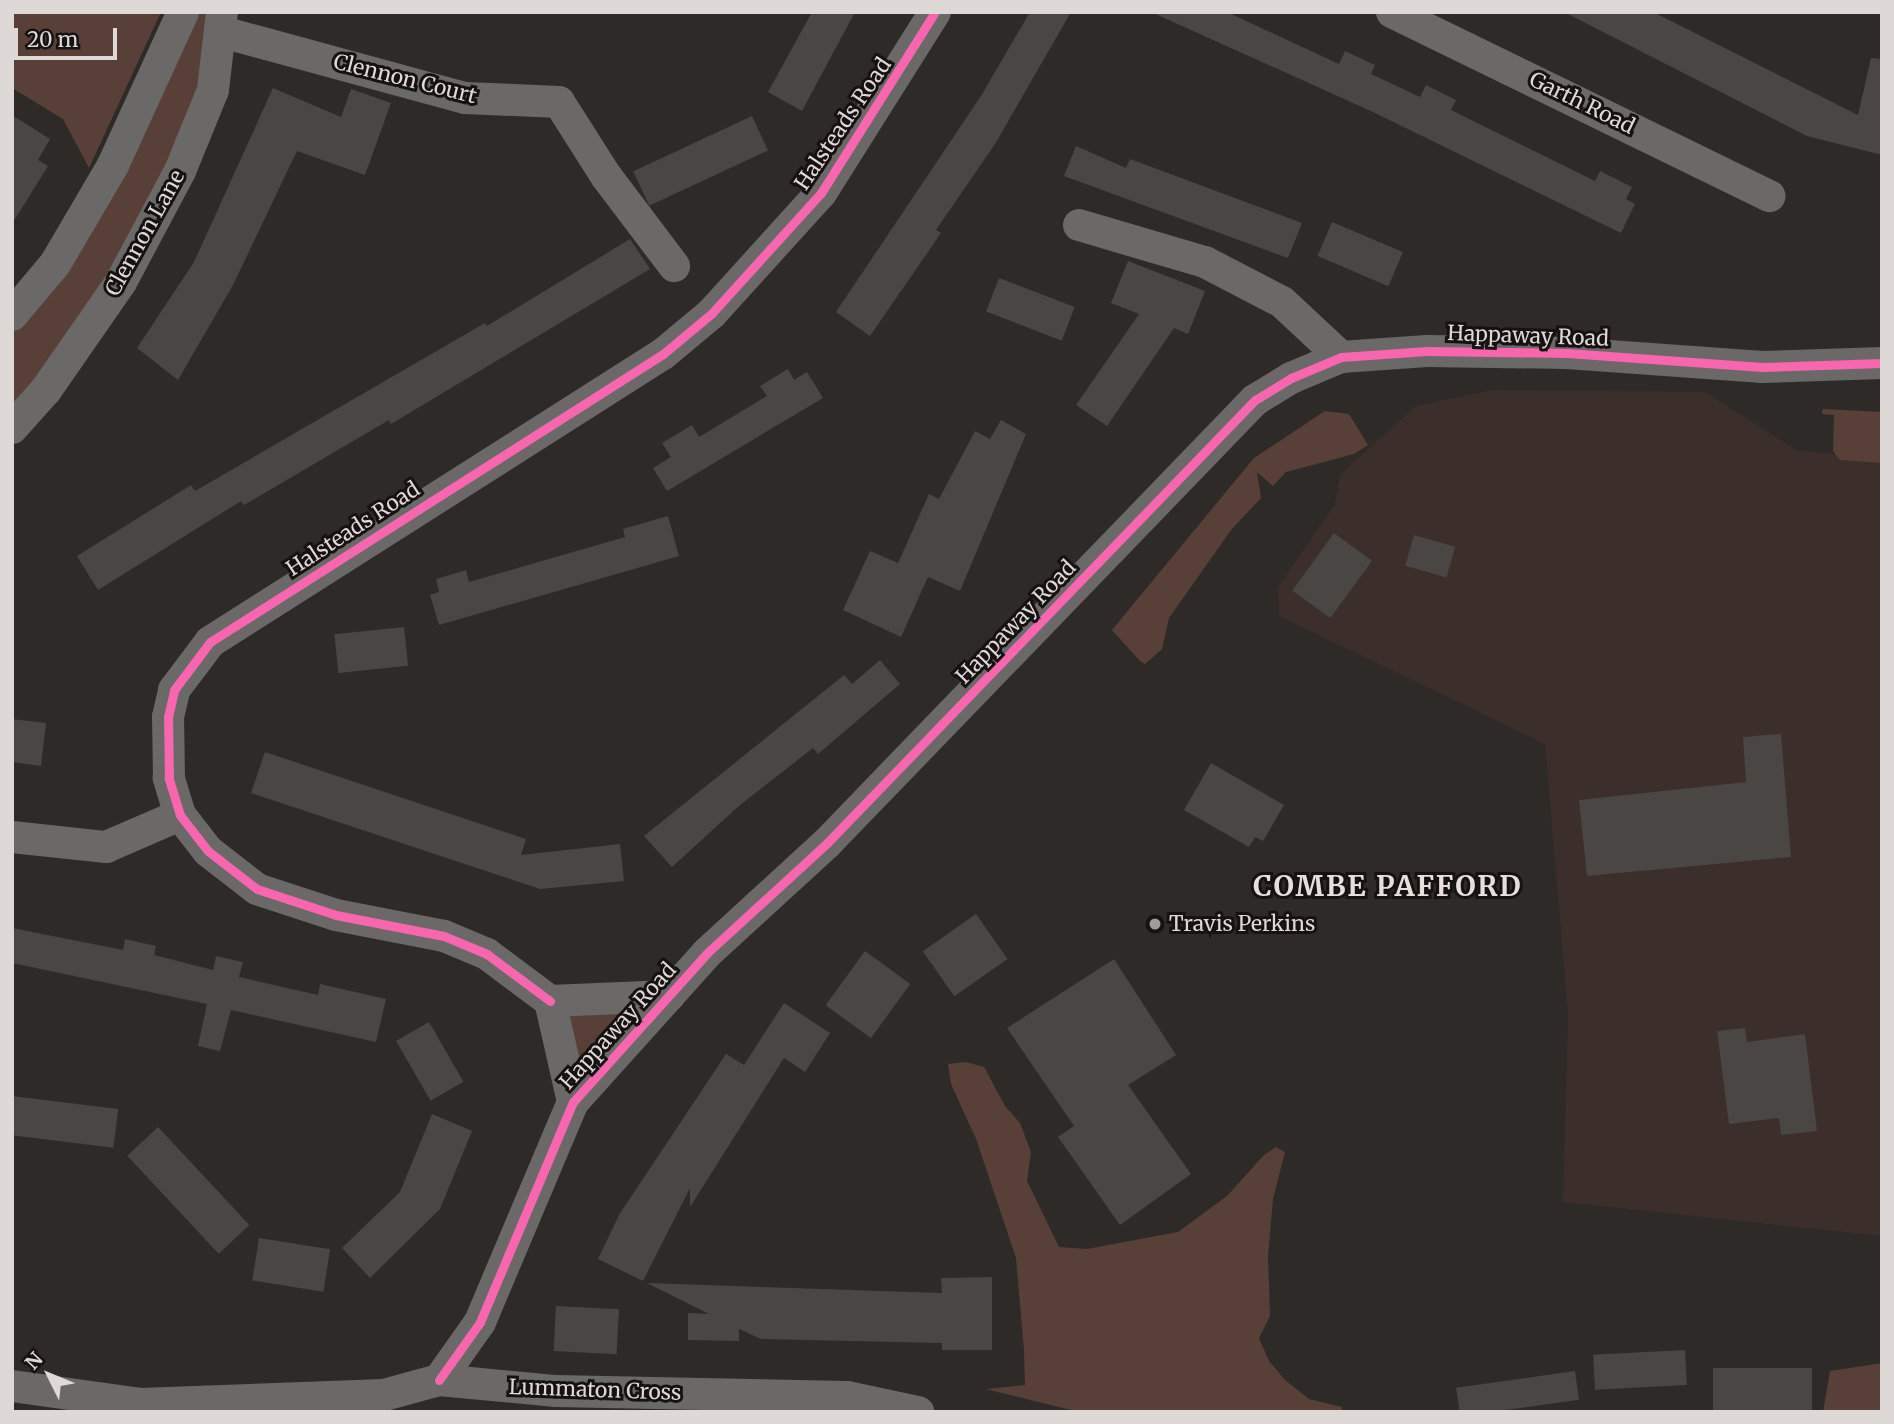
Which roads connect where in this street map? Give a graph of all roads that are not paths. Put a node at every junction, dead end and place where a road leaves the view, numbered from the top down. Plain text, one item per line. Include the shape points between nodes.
1 (183, 12) edge
2 (935, 12) edge
3 (1392, 12) edge
4 (222, 22) edge
5 (1770, 196) dead end
6 (1079, 225) dead end
7 (674, 266) dead end
8 (12, 316) edge
9 (1341, 357) junction
10 (1882, 363) edge
11 (12, 428) edge
12 (180, 815) junction
13 (12, 837) edge
14 (669, 996) junction
15 (550, 1001) junction
16 (573, 1102) junction
17 (439, 1380) junction
18 (12, 1386) edge
19 (918, 1412) edge

1 - 8 street via 113,165 55,264
2 - 12 street, Halsteads Road via 821,193 712,313 663,354 210,642 174,690 168,718 169,778
3 - 5 street, Garth Road
4 - 7 street, Clennon Court via 465,98 559,102 606,176
4 - 11 street, Clennon Lane via 213,90 180,171 121,282 46,390
6 - 9 street via 1205,262 1282,302
9 - 10 street, Happaway Road via 1483,352 1567,353 1762,367
9 - 14 street, Happaway Road via 1291,378 1255,400 827,843 707,953
12 - 13 street via 106,847
12 - 15 street, Halsteads Road via 208,851 257,889 336,915 444,936 487,954
14 - 15 street
14 - 16 street, Happaway Road
15 - 16 street
16 - 17 street, Happaway Road via 480,1322
17 - 18 street via 384,1395 140,1404
17 - 19 street, Lummaton Cross via 556,1391 847,1397

